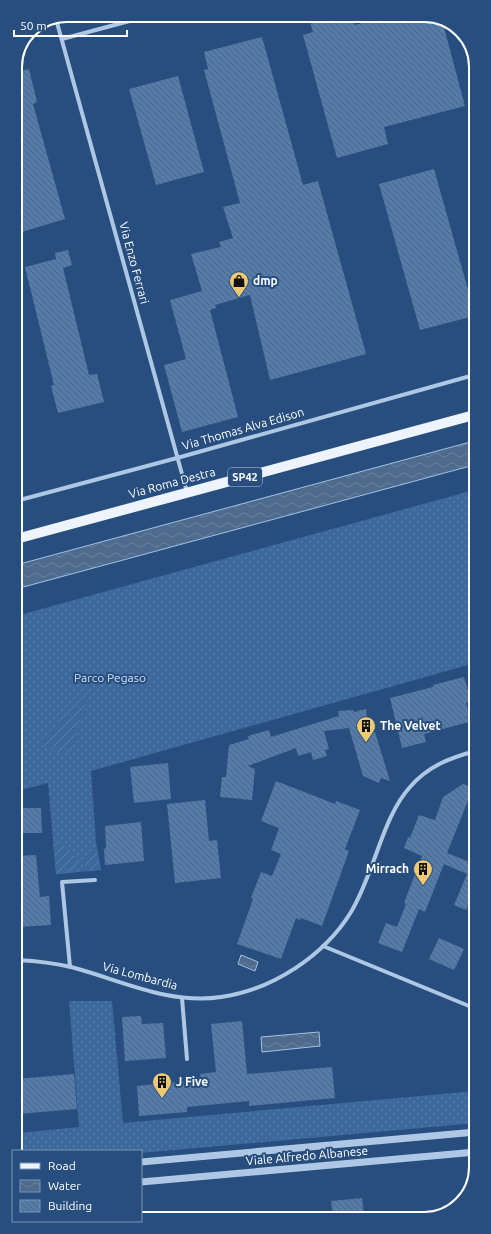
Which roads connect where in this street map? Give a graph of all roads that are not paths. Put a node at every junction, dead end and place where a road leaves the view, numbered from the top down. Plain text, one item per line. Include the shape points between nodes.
1 (126, 22) edge
2 (57, 23) edge
3 (62, 39) junction
4 (469, 376) edge
5 (469, 416) edge
6 (177, 458) junction
7 (187, 492) junction
8 (22, 499) edge
9 (22, 537) edge
10 (469, 753) edge
11 (95, 880) dead end
12 (323, 946) junction
13 (22, 961) edge
14 (70, 967) junction
15 (182, 998) junction
16 (469, 1006) dead end
17 (187, 1060) dead end
18 (469, 1133) edge
19 (469, 1153) edge
20 (142, 1162) edge
21 (142, 1182) edge

1 - 3 street
2 - 3 street, Via Enzo Ferrari
3 - 6 street, Via Enzo Ferrari
4 - 6 street, Via Thomas Alva Edison
5 - 7 main road, Via Roma Destra / SP42
6 - 7 street, Via Enzo Ferrari
6 - 8 street, Via Thomas Alva Edison
7 - 9 main road, Via Roma Destra / SP42
10 - 12 street, Via Lombardia via 438,764 422,774 401,798 357,901 340,928
11 - 14 street via 62,882
12 - 15 street, Via Lombardia via 291,971 257,988 220,997
12 - 16 street
13 - 14 street, Via Lombardia
14 - 15 street, Via Lombardia via 151,992
15 - 17 street
18 - 20 street, Viale Alfredo Albanese
19 - 21 street, Viale Alfredo Albanese

